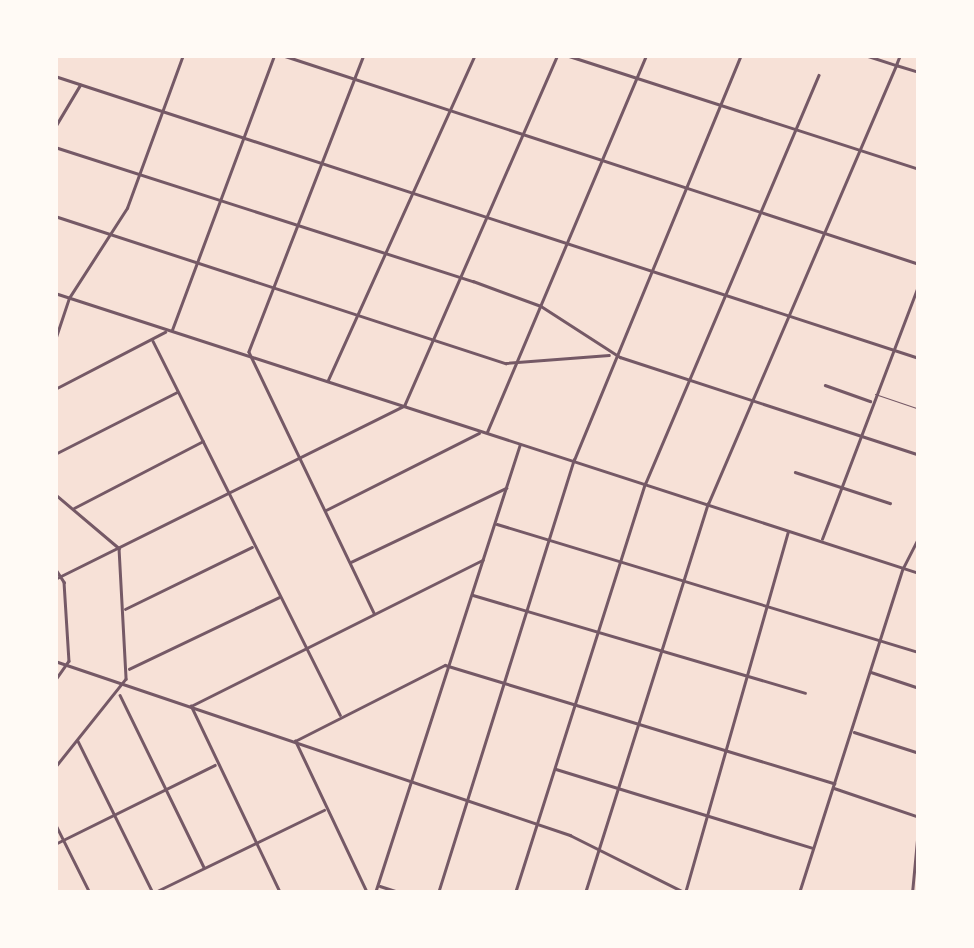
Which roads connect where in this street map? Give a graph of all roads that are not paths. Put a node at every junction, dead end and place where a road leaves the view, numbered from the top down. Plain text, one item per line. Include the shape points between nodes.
1 (183, 55) edge
2 (274, 55) edge
3 (282, 55) edge
4 (364, 55) edge
5 (475, 55) edge
6 (557, 55) edge
7 (566, 55) edge
8 (646, 55) edge
9 (741, 55) edge
10 (865, 55) edge
11 (900, 55) edge
12 (896, 65) junction
13 (919, 72) edge
14 (55, 76) edge
15 (819, 76) dead end
16 (354, 79) junction
17 (636, 79) junction
18 (81, 85) junction
19 (720, 108) junction
20 (159, 110) junction
21 (450, 111) junction
22 (55, 127) edge
23 (794, 129) junction
24 (523, 134) junction
25 (240, 136) junction
26 (55, 147) edge
27 (858, 149) junction
28 (602, 161) junction
29 (318, 162) junction
30 (919, 169) edge
31 (140, 174) junction
32 (686, 189) junction
33 (411, 192) junction
34 (218, 198) junction
35 (758, 212) junction
36 (55, 216) edge
37 (488, 217) junction
38 (294, 224) junction
39 (112, 234) junction
40 (824, 234) junction
41 (567, 243) junction
42 (381, 252) junction
43 (196, 262) junction
44 (919, 264) edge
45 (652, 270) junction
46 (462, 278) junction
47 (919, 284) edge
48 (272, 286) junction
49 (55, 293) edge
50 (723, 294) junction
51 (69, 298) junction
52 (540, 306) junction
53 (355, 315) junction
54 (788, 316) junction
55 (166, 330) junction
56 (172, 332) junction
57 (55, 340) edge
58 (153, 340) junction
59 (435, 340) junction
60 (892, 350) junction
61 (611, 352) junction
62 (249, 356) junction
63 (617, 356) junction
64 (919, 358) edge
65 (516, 364) junction
66 (688, 379) junction
67 (328, 381) junction
68 (825, 385) dead end
69 (55, 389) edge
70 (178, 392) junction
71 (875, 394) junction
72 (752, 400) junction
73 (872, 402) junction
74 (404, 406) junction
75 (919, 409) edge
76 (481, 431) junction
77 (486, 433) junction
78 (860, 436) junction
79 (204, 441) junction
80 (521, 444) junction
81 (55, 454) edge
82 (919, 455) edge
83 (300, 460) junction
84 (574, 460) junction
85 (795, 472) dead end
86 (645, 484) junction
87 (841, 487) junction
88 (506, 488) junction
89 (55, 494) edge
90 (230, 494) junction
91 (890, 503) dead end
92 (708, 504) junction
93 (73, 509) junction
94 (324, 511) junction
95 (495, 524) junction
96 (789, 530) junction
97 (919, 536) edge
98 (550, 541) junction
99 (822, 541) junction
100 (255, 545) junction
101 (118, 548) junction
102 (483, 560) junction
103 (350, 562) junction
104 (620, 562) junction
105 (55, 568) edge
106 (903, 568) junction
107 (919, 573) edge
108 (62, 576) junction
109 (55, 580) edge
110 (683, 580) junction
111 (472, 594) junction
112 (281, 597) junction
113 (767, 606) junction
114 (123, 609) junction
115 (374, 612) junction
116 (527, 613) junction
117 (597, 634) junction
118 (880, 641) junction
119 (305, 647) junction
120 (919, 652) edge
121 (660, 654) junction
122 (55, 661) edge
123 (450, 664) junction
124 (68, 665) junction
125 (126, 671) junction
126 (870, 672) junction
127 (746, 678) junction
128 (55, 681) edge
129 (506, 681) junction
130 (126, 684) junction
131 (919, 688) edge
132 (805, 693) dead end
133 (119, 694) junction
134 (575, 702) junction
135 (191, 706) junction
136 (340, 716) junction
137 (638, 720) junction
138 (851, 731) junction
139 (295, 741) junction
140 (78, 742) junction
141 (727, 746) junction
142 (919, 753) edge
143 (217, 764) junction
144 (55, 768) edge
145 (555, 768) junction
146 (412, 782) junction
147 (833, 785) junction
148 (617, 787) junction
149 (166, 789) junction
150 (468, 800) junction
151 (326, 810) junction
152 (708, 813) junction
153 (114, 814) junction
154 (919, 817) edge
155 (55, 822) edge
156 (538, 823) junction
157 (64, 840) junction
158 (55, 844) edge
159 (256, 844) junction
160 (598, 847) junction
161 (813, 848) junction
162 (204, 868) junction
163 (378, 885) junction
164 (90, 893) edge
165 (153, 893) edge
166 (280, 893) edge
167 (367, 893) edge
168 (375, 893) edge
169 (402, 893) edge
170 (438, 893) edge
171 (514, 893) edge
172 (585, 893) edge
173 (685, 893) edge
174 (799, 893) edge
175 (912, 893) edge

1 - 20 street
2 - 25 street
3 - 16 street
4 - 16 street
5 - 21 street
6 - 24 street
7 - 17 street
8 - 17 street
9 - 19 street
10 - 12 street
11 - 12 street
12 - 13 street
12 - 27 street
14 - 18 street
15 - 23 street
16 - 21 street
16 - 29 street
17 - 19 street
17 - 28 street
18 - 20 street
18 - 22 street
19 - 23 street
19 - 32 street
20 - 25 street
20 - 31 street
21 - 24 street
21 - 33 street
23 - 27 street
23 - 35 street
24 - 28 street
24 - 37 street
25 - 29 street
25 - 34 street
26 - 31 street
27 - 30 street
27 - 40 street
28 - 32 street
28 - 41 street
29 - 33 street
29 - 38 street
31 - 34 street
31 - 39 street
32 - 35 street
32 - 45 street
33 - 37 street
33 - 42 street
34 - 38 street
34 - 43 street
35 - 40 street
35 - 50 street
36 - 39 street
37 - 41 street
37 - 46 street
38 - 42 street
38 - 48 street
39 - 43 street
39 - 51 street
40 - 44 street
40 - 54 street
41 - 45 street
41 - 52 street
42 - 46 street
42 - 53 street
43 - 48 street
43 - 56 street
45 - 50 street
45 - 63 street
46 - 52 street
46 - 59 street
47 - 60 street
48 - 53 street
48 - 62 street
49 - 51 street
50 - 54 street
50 - 66 street
51 - 55 street
51 - 57 street
52 - 61 street
52 - 65 street
53 - 59 street
53 - 67 street
54 - 60 street
54 - 72 street
55 - 56 street
55 - 58 street
56 - 62 street
58 - 69 street
58 - 70 street
59 - 65 street
59 - 74 street
60 - 64 street
60 - 71 street
61 - 63 street
61 - 65 street
62 - 67 street
62 - 83 street
63 - 66 street
63 - 84 street
65 - 77 street
66 - 72 street
66 - 86 street
67 - 74 street
68 - 73 street
70 - 79 street
70 - 81 street
71 - 73 street
71 - 75 lane
72 - 78 street
72 - 92 street
73 - 78 street
74 - 76 street
74 - 83 street
76 - 77 street
76 - 94 street
77 - 80 street
78 - 82 street
78 - 87 street
79 - 90 street
79 - 93 street
80 - 84 street
80 - 88 street
83 - 90 street
83 - 94 street
84 - 86 street
84 - 98 street
85 - 87 street
86 - 92 street
86 - 104 street
87 - 91 street
87 - 99 street
88 - 95 street
88 - 103 street
89 - 93 street
90 - 100 street
90 - 101 street
92 - 96 street
92 - 110 street
93 - 101 street
94 - 103 street
95 - 98 street
95 - 102 street
96 - 99 street
96 - 113 street
97 - 106 street
98 - 104 street
98 - 116 street
99 - 106 street
100 - 112 street
100 - 114 street
101 - 108 street
101 - 114 street
102 - 111 street
102 - 115 street
103 - 115 street
104 - 110 street
104 - 117 street
105 - 108 street
106 - 107 street
106 - 118 street
108 - 109 street
108 - 124 street
110 - 113 street
110 - 121 street
111 - 116 street
111 - 123 street
112 - 119 street
112 - 125 street
113 - 118 street
113 - 127 street
114 - 125 street
115 - 119 street
116 - 117 street
116 - 129 street
117 - 121 street
117 - 134 street
118 - 120 street
118 - 126 street
119 - 135 street
119 - 136 street
121 - 127 street
121 - 137 street
122 - 124 street
123 - 129 street
123 - 136 street
123 - 146 street
124 - 128 street
124 - 130 street
125 - 130 street
126 - 131 street
126 - 138 street
127 - 132 street
127 - 141 street
129 - 134 street
129 - 150 street
130 - 133 street
130 - 135 street
133 - 140 street
133 - 149 street
134 - 137 street
134 - 145 street
135 - 139 street
135 - 143 street
136 - 139 street
137 - 141 street
137 - 148 street
138 - 142 street
138 - 147 street
139 - 146 street
139 - 151 street
140 - 144 street
140 - 153 street
141 - 147 street
141 - 152 street
143 - 149 street
143 - 159 street
145 - 148 street
145 - 156 street
146 - 150 street
146 - 163 street
147 - 154 street
147 - 161 street
148 - 152 street
148 - 160 street
149 - 153 street
149 - 162 street
150 - 156 street
150 - 170 street
151 - 159 street
151 - 167 street
152 - 161 street
152 - 173 street
153 - 157 street
153 - 165 street
154 - 175 street
155 - 157 street
156 - 160 street
156 - 171 street
157 - 158 street
157 - 164 street
159 - 162 street
159 - 166 street
160 - 172 street
160 - 173 street
161 - 174 street
162 - 165 street
163 - 168 street
163 - 169 street

